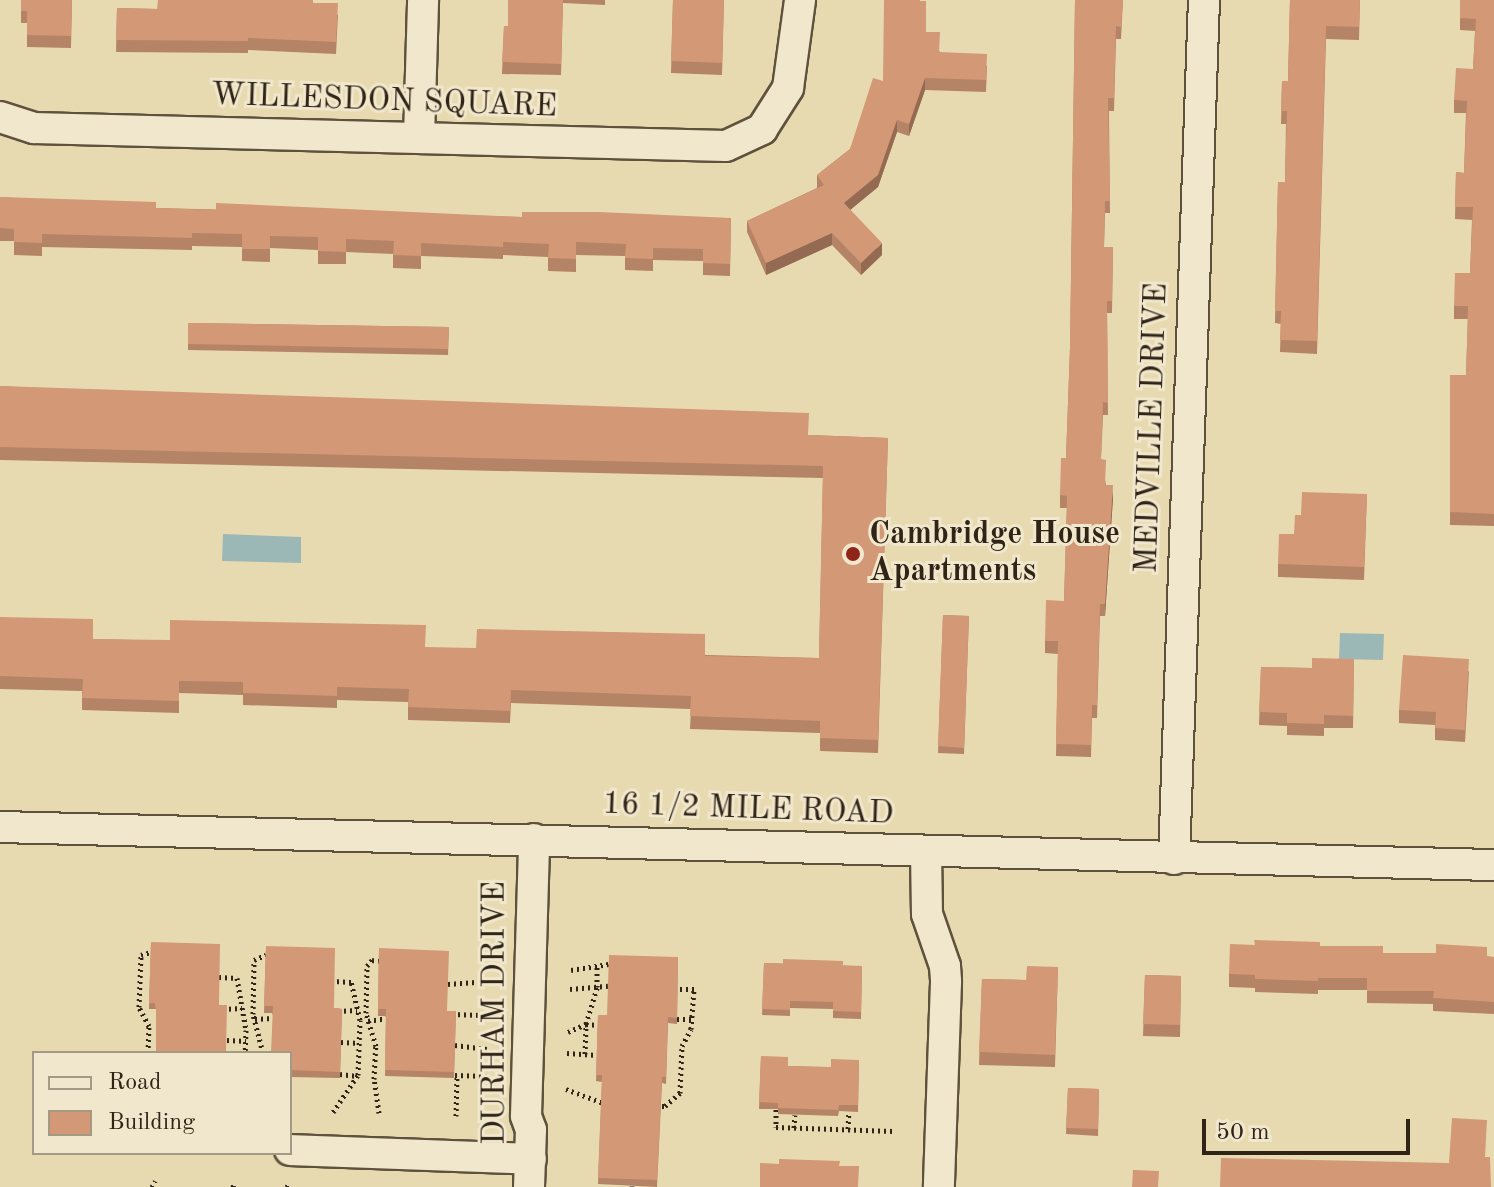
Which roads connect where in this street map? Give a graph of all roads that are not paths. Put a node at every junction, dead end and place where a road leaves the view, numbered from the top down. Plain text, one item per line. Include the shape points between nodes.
1 (423, 0) edge
2 (800, 0) edge
3 (1204, 0) edge
4 (0, 117) edge
5 (419, 138) junction
6 (0, 827) edge
7 (534, 839) junction
8 (926, 851) junction
9 (1174, 859) junction
10 (1494, 865) edge
11 (292, 1150) edge
12 (530, 1173) edge
13 (939, 1187) edge

1 - 5 street
2 - 5 street, WILLESDON SQUARE via 788,88 762,129 742,141 705,148
3 - 9 street, MEDVILLE DRIVE
4 - 5 street, WILLESDON SQUARE via 34,128
6 - 7 street, 16 1/2 MILE ROAD
7 - 8 street, 16 1/2 MILE ROAD
7 - 12 street, DURHAM DRIVE via 526,1116 531,1130
8 - 9 street, 16 1/2 MILE ROAD
8 - 13 street via 927,914 946,982
9 - 10 street, 16 1/2 MILE ROAD
11 - 12 street

